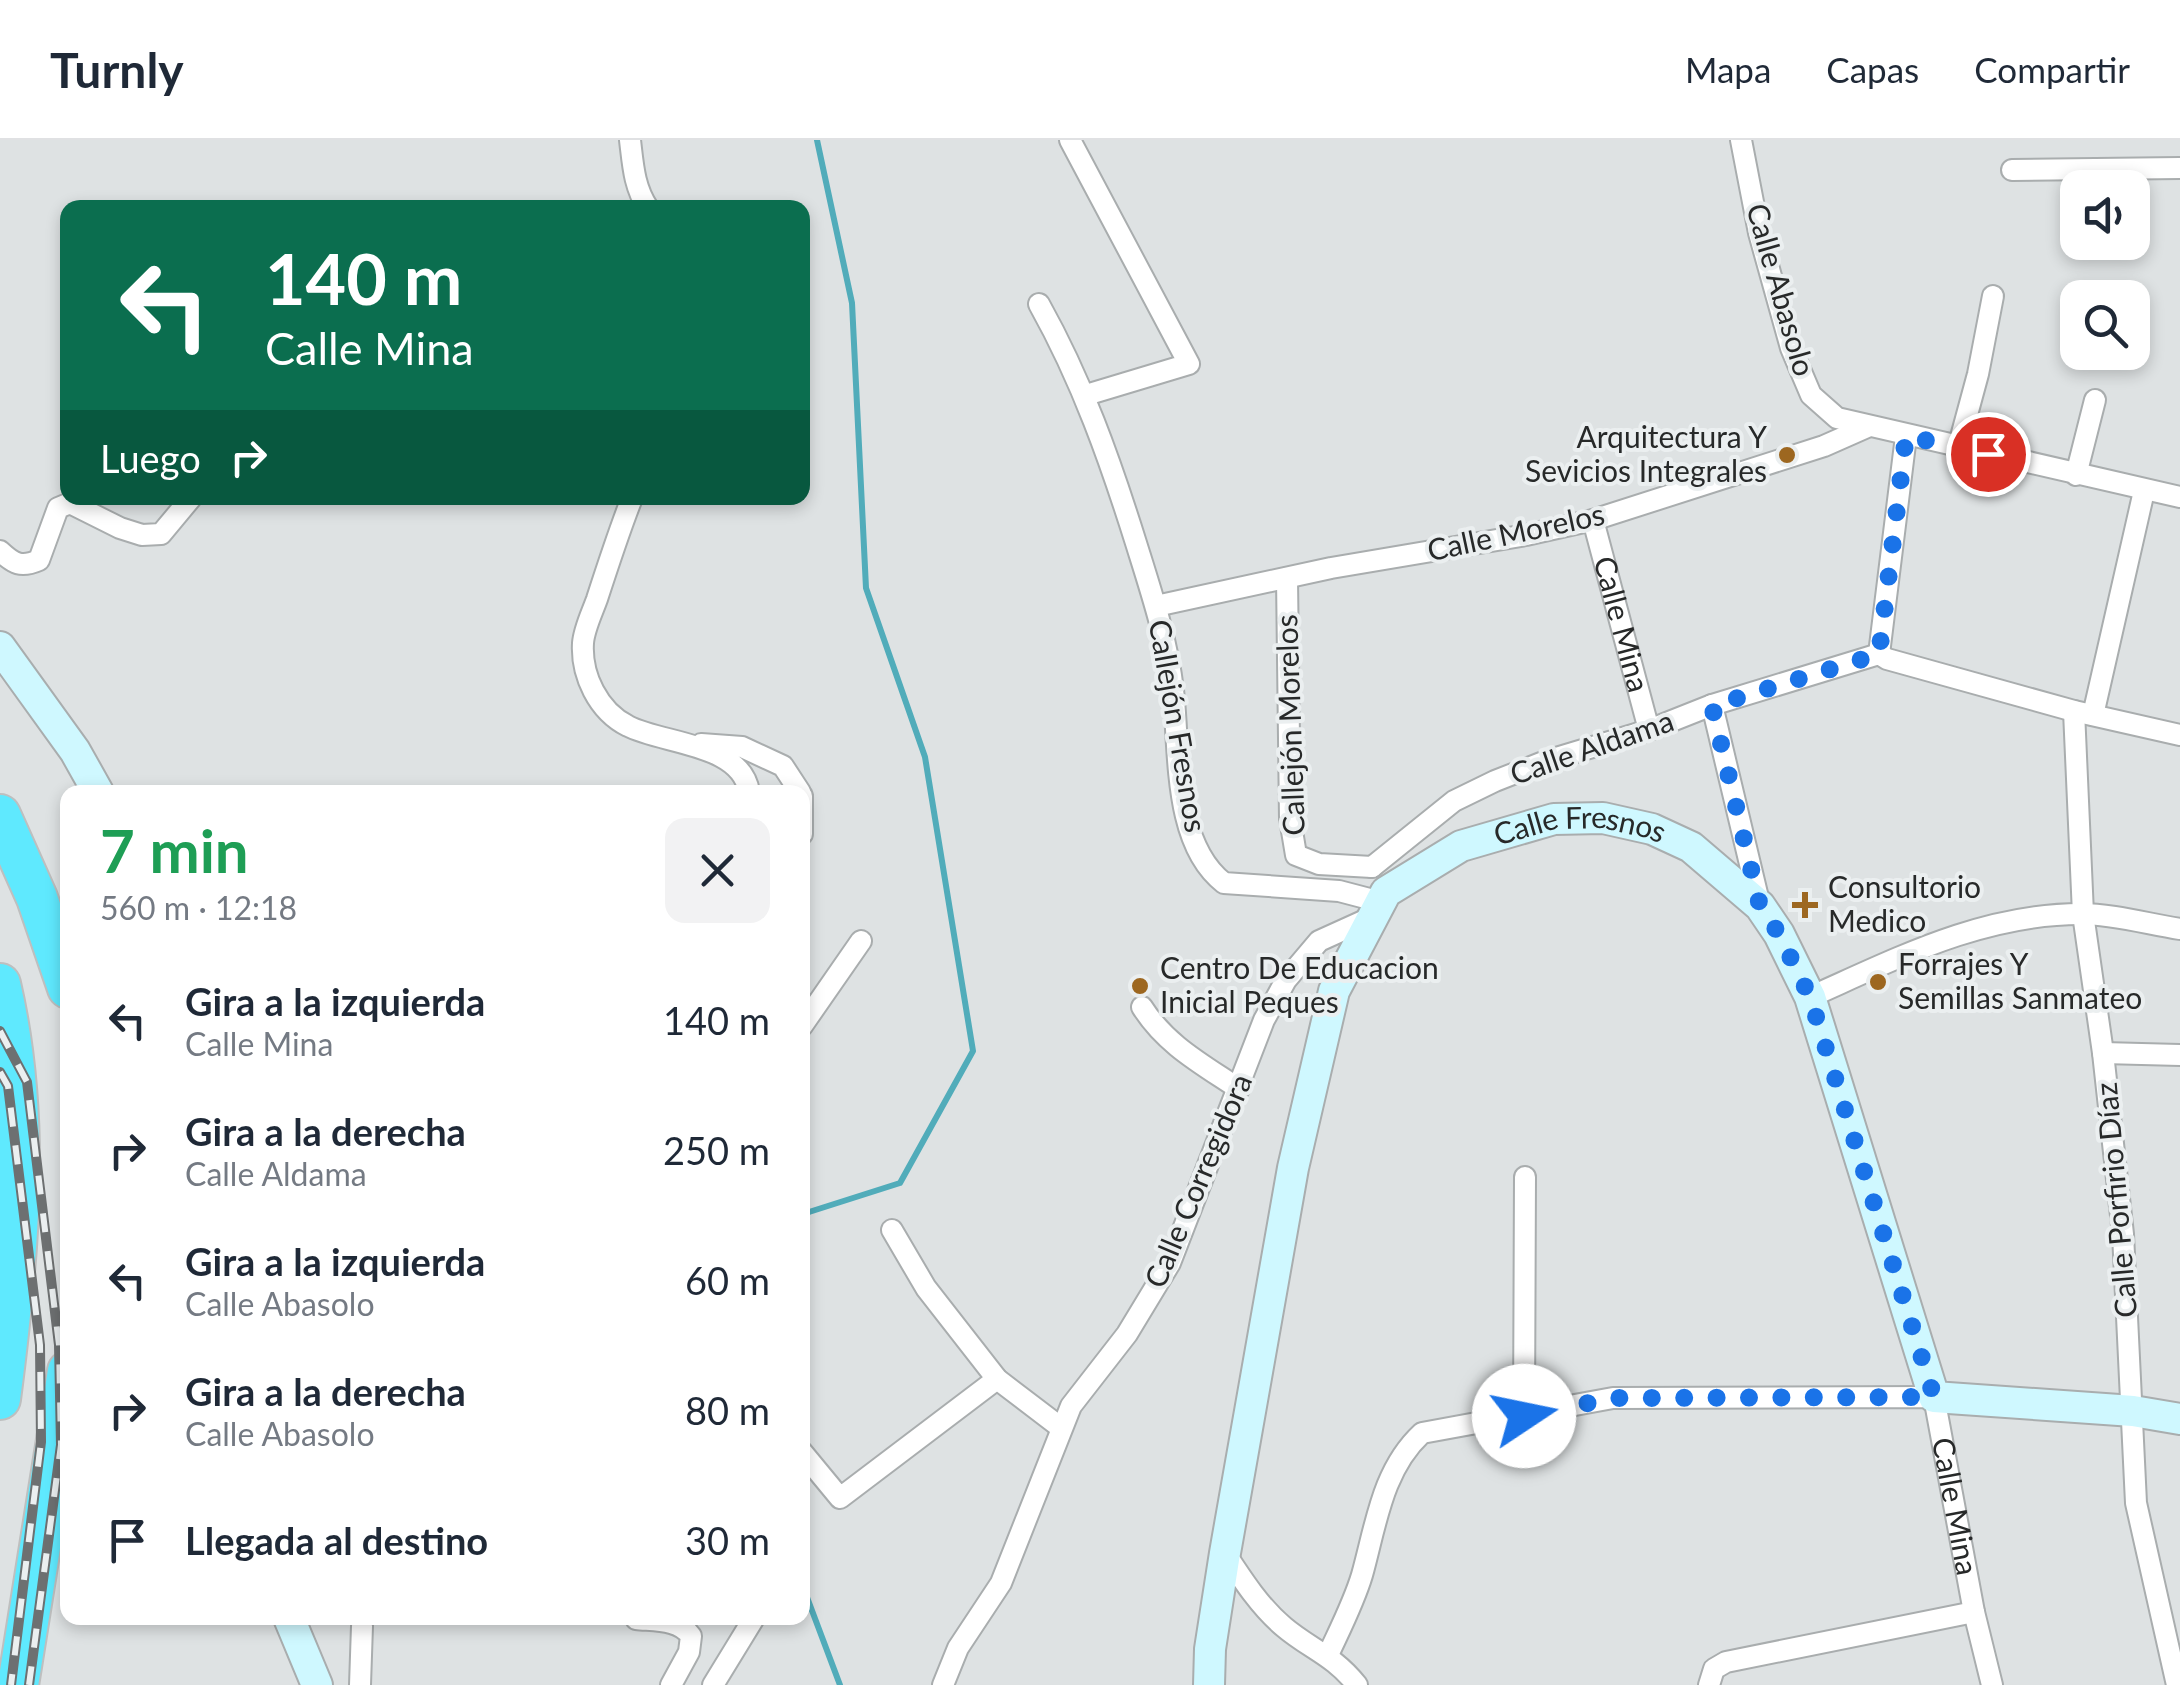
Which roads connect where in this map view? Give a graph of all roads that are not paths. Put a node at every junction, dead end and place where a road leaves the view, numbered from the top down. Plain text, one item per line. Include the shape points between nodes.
1 (630, 140) edge
2 (1070, 140) edge
3 (1741, 140) edge
4 (2180, 168) edge
5 (2012, 170) dead end
6 (643, 200) edge
7 (1993, 296) dead end
8 (1039, 304) dead end
9 (1086, 395) junction
10 (2095, 400) dead end
11 (1868, 427) junction
12 (1906, 436) junction
13 (1958, 448) junction
14 (2076, 475) junction
15 (2144, 491) junction
16 (2180, 497) edge
17 (65, 505) edge
18 (74, 505) edge
19 (185, 505) edge
20 (630, 505) edge
21 (1593, 520) junction
22 (0, 551) edge
23 (1287, 578) junction
24 (1156, 606) junction
25 (0, 647) edge
26 (1879, 654) junction
27 (1712, 706) junction
28 (2084, 713) junction
29 (1649, 730) junction
30 (2180, 735) edge
31 (691, 744) junction
32 (94, 785) edge
33 (748, 785) edge
34 (795, 785) edge
35 (0, 814) edge
36 (1378, 895) junction
37 (1760, 906) junction
38 (2083, 914) junction
39 (2180, 929) edge
40 (861, 941) dead end
41 (60, 965) edge
42 (0, 984) edge
43 (1810, 997) junction
44 (1142, 1007) dead end
45 (810, 1014) edge
46 (2104, 1052) junction
47 (2180, 1055) edge
48 (1239, 1089) junction
49 (1525, 1177) dead end
50 (892, 1230) dead end
51 (997, 1378) junction
52 (1934, 1397) junction
53 (0, 1399) edge
54 (2133, 1411) junction
55 (1524, 1416) junction
56 (2180, 1419) edge
57 (60, 1421) edge
58 (1060, 1427) junction
59 (810, 1462) edge
60 (1225, 1553) junction
61 (1974, 1612) junction
62 (292, 1625) edge
63 (678, 1625) edge
64 (750, 1625) edge
65 (362, 1626) dead end
66 (1328, 1655) junction
67 (18, 1685) edge
68 (317, 1685) edge
69 (360, 1685) edge
70 (671, 1685) edge
71 (712, 1685) edge
72 (943, 1685) edge
73 (1208, 1685) edge
74 (1357, 1685) edge
75 (1709, 1685) edge
76 (1992, 1685) edge
77 (2177, 1685) edge

1 - 6 street
2 - 9 street via 1190,364
3 - 11 street, Calle Abasolo via 1759,233 1812,395 1836,418
4 - 5 street
7 - 13 street
8 - 9 street, Callejón Fresnos
9 - 24 street, Callejón Fresnos
10 - 14 street
11 - 12 street, Calle Abasolo
11 - 21 street, Calle Morelos
12 - 13 street, Calle Abasolo
12 - 26 street
13 - 14 street, Calle Abasolo
14 - 15 street, Calle Abasolo
15 - 16 street, Calle Abasolo
15 - 28 street, Calle Porfirio Díaz
17 - 22 street via 58,508 39,560 25,566
18 - 19 street via 142,535 161,534
20 - 31 street via 583,641 586,677 604,707 628,726
21 - 23 street, Calle Morelos
21 - 29 street, Calle Mina
23 - 24 street, Calle Morelos
23 - 36 street, Callejón Morelos via 1296,855
24 - 36 street, Callejón Fresnos via 1188,822 1211,873 1224,882
25 - 32 street
26 - 27 street, Calle Aldama
26 - 28 street
27 - 29 street, Calle Aldama
27 - 37 street, Calle Mina
28 - 30 street
28 - 38 street, Calle Porfirio Díaz
29 - 36 street, Calle Aldama via 1546,761 1454,801
31 - 33 street via 726,760
31 - 34 street via 742,747 783,766
35 - 41 highway
36 - 37 street, Calle Fresnos via 1461,846 1554,818 1604,818 1691,847
36 - 48 street, Calle Corregidora via 1319,940 1286,980
36 - 60 street via 1334,991 1318,1056
37 - 43 street, Calle Mina
38 - 39 street
38 - 43 street via 1998,922 1953,934
38 - 46 street, Calle Porfirio Díaz
40 - 45 street
42 - 53 highway via 17,1080 18,1147 15,1275
43 - 52 street, Calle Mina
44 - 48 street via 1170,1044
46 - 47 street
46 - 54 street, Calle Porfirio Díaz
48 - 58 street, Calle Corregidora via 1170,1263
49 - 55 street
50 - 51 street via 926,1288
51 - 58 street
51 - 59 street via 840,1498
52 - 54 street
52 - 55 street via 1613,1398
52 - 61 street, Calle Mina
54 - 56 street
54 - 77 street, Calle Porfirio Díaz via 2136,1503
55 - 66 street via 1422,1433 1402,1452
57 - 67 highway
58 - 72 street, Calle Corregidora via 1008,1568
60 - 66 street via 1284,1627
60 - 73 street
61 - 75 street via 1726,1662
61 - 76 street, Calle Mina
62 - 68 street
63 - 70 street via 692,1636
64 - 71 street
65 - 69 street
66 - 74 street

